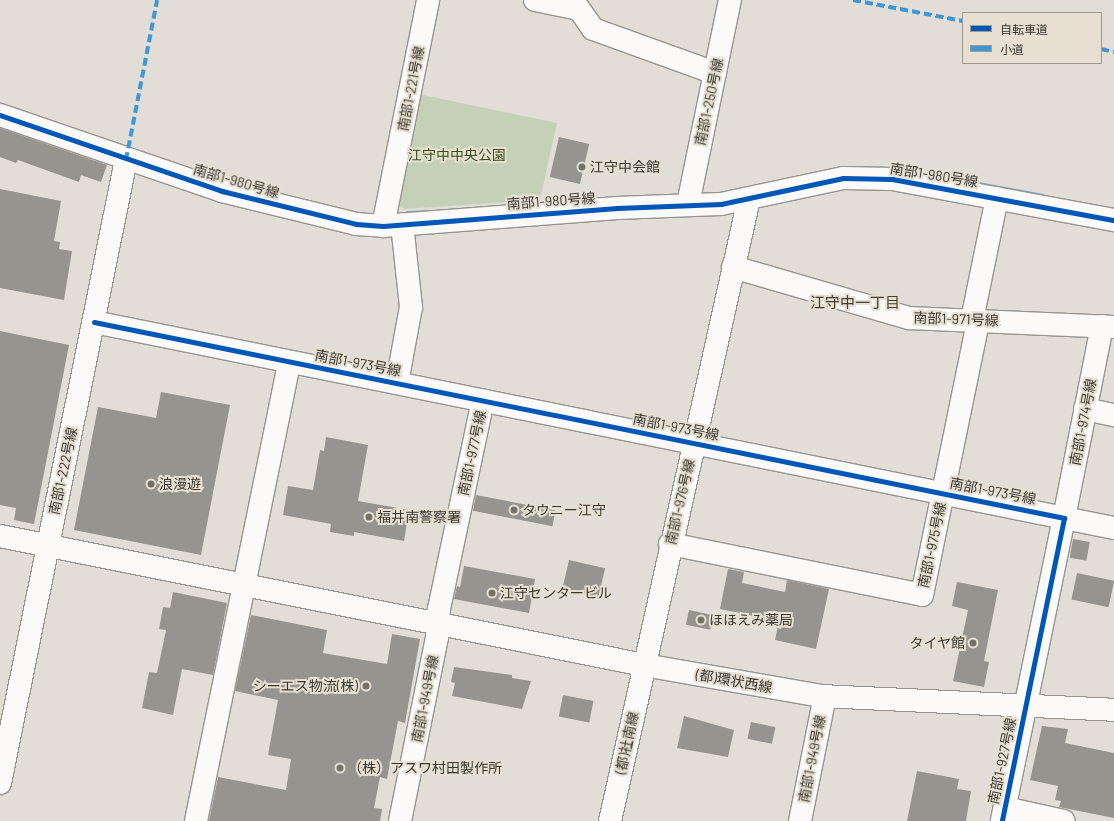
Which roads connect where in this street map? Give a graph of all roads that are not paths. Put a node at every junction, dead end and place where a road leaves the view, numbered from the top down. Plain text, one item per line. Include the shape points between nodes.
1 (428, 0) edge
2 (535, 0) edge
3 (730, 0) edge
4 (715, 73) junction
5 (0, 115) edge
6 (126, 160) junction
7 (997, 198) junction
8 (749, 199) junction
9 (688, 204) junction
10 (1114, 220) edge
11 (393, 225) junction
12 (733, 267) junction
13 (976, 319) junction
14 (94, 322) junction
15 (1108, 327) edge
16 (289, 362) junction
17 (397, 383) junction
18 (483, 401) junction
19 (1085, 409) junction
20 (1114, 415) edge
21 (694, 443) junction
22 (944, 493) junction
23 (1064, 518) junction
24 (1114, 528) edge
25 (0, 536) edge
26 (670, 544) junction
27 (47, 545) junction
28 (243, 585) junction
29 (438, 623) junction
30 (644, 665) junction
31 (825, 696) junction
32 (8, 697) edge
33 (1026, 706) junction
34 (1114, 710) edge
35 (0, 783) edge
36 (1003, 815) edge
37 (196, 821) edge
38 (400, 821) edge
39 (610, 821) edge
40 (800, 821) edge
41 (1064, 821) edge

1 - 11 street, 南部1-221号線
2 - 4 street via 579,9 593,29
3 - 4 street, 南部1-250号線
4 - 9 street, 南部1-250号線
5 - 6 street, 南部1-980号線
6 - 11 street, 南部1-980号線 via 222,191 356,224
6 - 14 street, 南部1-222号線
7 - 8 street, 南部1-980号線 via 892,179 844,178
7 - 10 street, 南部1-980号線
7 - 13 street, 南部1-975号線 via 974,310
8 - 9 street, 南部1-980号線 via 721,204
8 - 12 street, 南部1-976号線
9 - 11 street, 南部1-980号線
11 - 17 street, 南部1-221号線 via 411,307
12 - 13 street, 南部1-971号線 via 909,318
12 - 21 street, 南部1-976号線
13 - 15 street, 南部1-971号線
13 - 22 street, 南部1-975号線 via 977,327
14 - 16 street, 南部1-973号線
14 - 27 street, 南部1-222号線
15 - 19 street, 南部1-974号線
16 - 17 street, 南部1-973号線
16 - 28 street
17 - 18 street, 南部1-973号線
18 - 21 street, 南部1-973号線
18 - 29 street, 南部1-977号線
19 - 20 street
19 - 23 street, 南部1-974号線
21 - 22 street, 南部1-973号線
21 - 26 street, 南部1-976号線
22 - 23 street, 南部1-973号線
22 - 26 street, 南部1-975号線 via 922,595
23 - 24 street, 南部1-973号線
23 - 33 street
25 - 27 street, (都)環状西線
26 - 30 street, 南部1-976号線
27 - 28 street, (都)環状西線
27 - 32 street, 南部1-222号線
28 - 29 street, (都)環状西線
28 - 37 street
29 - 30 street, (都)環状西線
29 - 38 street, 南部1-949号線
30 - 31 street, (都)環状西線
30 - 39 street, (都)社南線
31 - 33 street, (都)環状西線
31 - 40 street, 南部1-949号線
32 - 35 street, 南部1-222号線
33 - 34 street, (都)環状西線
33 - 36 street, 南部1-927号線
36 - 41 street

